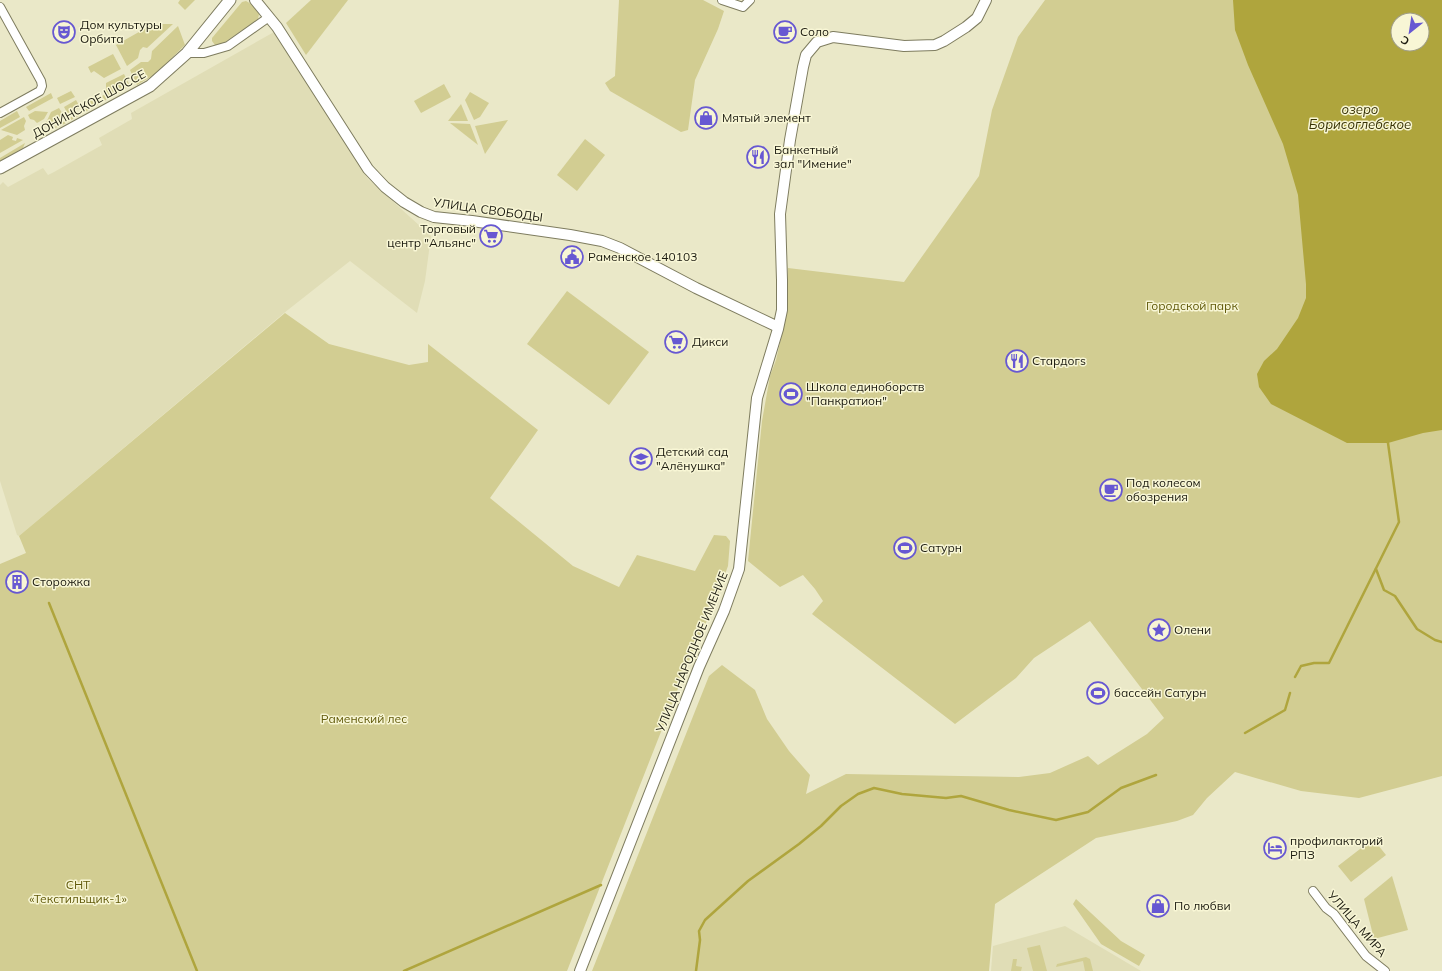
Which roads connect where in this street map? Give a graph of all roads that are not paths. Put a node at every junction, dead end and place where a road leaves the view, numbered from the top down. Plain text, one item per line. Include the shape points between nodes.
1 (230, 0) edge
2 (255, 0) edge
3 (722, 0) edge
4 (750, 0) edge
5 (986, 0) edge
6 (0, 7) edge
7 (268, 17) junction
8 (188, 53) junction
9 (0, 113) edge
10 (0, 168) edge
11 (778, 327) junction
12 (1313, 890) dead end
13 (580, 971) edge
14 (1385, 971) edge

1 - 8 main road, ДОНИНСКОЕ ШОССЕ
2 - 7 street, УЛИЦА СВОБОДЫ
3 - 4 street via 743,7
5 - 11 street, УЛИЦА НАРОДНОЕ ИМЕНИЕ via 977,18 936,45 904,46 833,37 816,42 811,47 803,67 787,155 780,214 782,310
6 - 9 street via 42,86 40,91
7 - 8 street via 228,46
7 - 11 street, УЛИЦА СВОБОДЫ via 277,27 368,169 404,202 434,217 602,241
8 - 10 main road, ДОНИНСКОЕ ШОССЕ via 150,86
11 - 13 street, УЛИЦА НАРОДНОЕ ИМЕНИЕ via 757,398 739,569
12 - 14 street, УЛИЦА МИРА via 1366,956

